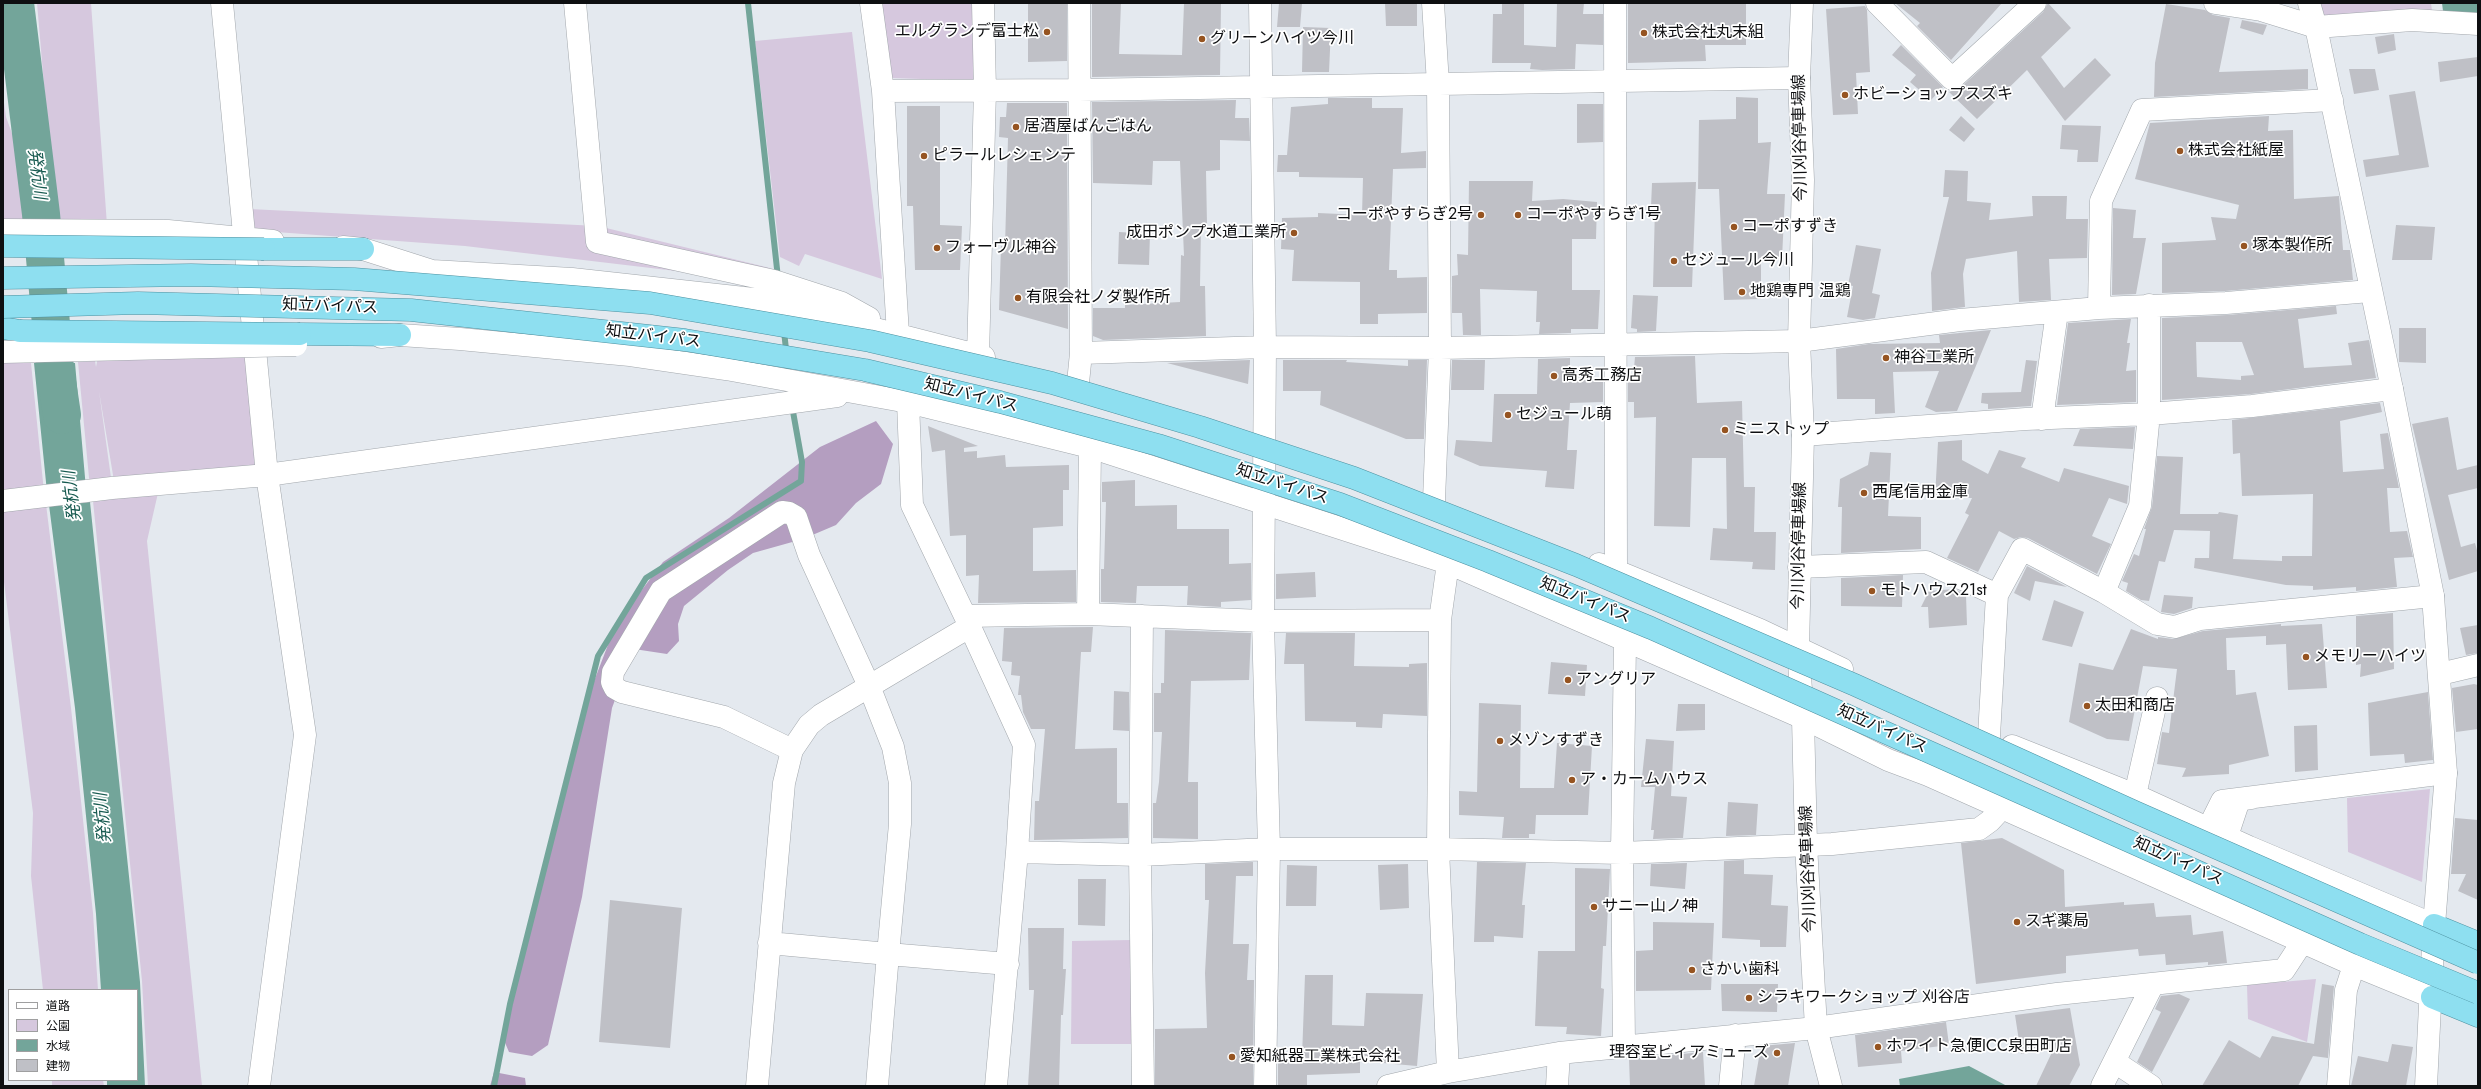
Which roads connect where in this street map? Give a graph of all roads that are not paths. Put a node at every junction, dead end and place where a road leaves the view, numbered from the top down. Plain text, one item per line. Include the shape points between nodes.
1 (222, 3) edge
2 (575, 3) edge
3 (871, 3) edge
4 (983, 3) edge
5 (1079, 3) edge
6 (1260, 3) edge
7 (1433, 3) edge
8 (1615, 3) edge
9 (1802, 3) edge
10 (1877, 3) edge
11 (2035, 3) edge
12 (2215, 3) edge
13 (2310, 3) edge
14 (2478, 24) edge
15 (2316, 27) junction
16 (1799, 78) junction
17 (1614, 83) junction
18 (1438, 84) junction
19 (1261, 87) junction
20 (985, 90) junction
21 (1079, 90) junction
22 (883, 91) junction
23 (2332, 100) junction
24 (3, 230) edge
25 (3, 246) edge
26 (363, 249) junction
27 (3, 278) edge
28 (2370, 291) junction
29 (2149, 305) junction
30 (3, 307) edge
31 (2099, 308) junction
32 (2057, 312) junction
33 (12, 329) edge
34 (898, 334) junction
35 (400, 335) joint
36 (298, 340) junction
37 (1800, 341) junction
38 (1617, 346) junction
39 (1265, 347) junction
40 (1440, 348) junction
41 (3, 352) edge
42 (1081, 353) junction
43 (978, 356) junction
44 (1078, 384) junction
45 (2392, 389) junction
46 (856, 393) junction
47 (908, 402) junction
48 (2149, 414) junction
49 (2042, 419) junction
50 (1803, 435) junction
51 (1265, 440) junction
52 (1090, 447) junction
53 (267, 475) junction
54 (12, 500) edge
55 (1434, 500) junction
56 (1264, 502) junction
57 (1448, 563) junction
58 (1799, 568) junction
59 (1616, 570) junction
60 (2104, 592) junction
61 (1997, 595) junction
62 (2433, 596) junction
63 (1088, 614) junction
64 (1142, 616) junction
65 (1440, 620) junction
66 (1263, 621) junction
67 (967, 622) junction
68 (1625, 642) junction
69 (1798, 648) junction
70 (2478, 665) edge
71 (2440, 674) junction
72 (869, 686) junction
73 (2157, 698) dead end
74 (1803, 718) junction
75 (1989, 736) junction
76 (792, 750) junction
77 (2446, 773) junction
78 (2135, 795) junction
79 (2002, 808) junction
80 (2217, 832) junction
81 (1806, 844) junction
82 (1269, 849) junction
83 (1438, 849) junction
84 (1017, 852) junction
85 (1622, 853) junction
86 (1140, 855) junction
87 (2434, 925) junction
88 (2303, 941) junction
89 (769, 943) junction
90 (2478, 943) edge
91 (888, 954) junction
92 (2478, 963) edge
93 (1008, 964) junction
94 (2354, 965) junction
95 (2153, 984) junction
96 (2478, 993) edge
97 (2432, 997) junction
98 (2478, 1016) edge
99 (1816, 1028) junction
100 (1736, 1035) junction
101 (1624, 1045) junction
102 (1559, 1053) junction
103 (2115, 1062) junction
104 (1448, 1072) junction
105 (1414, 1083) edge
106 (259, 1086) edge
107 (757, 1086) edge
108 (877, 1086) edge
109 (996, 1086) edge
110 (1143, 1086) edge
111 (1265, 1086) edge
112 (1388, 1086) edge
113 (1558, 1086) edge
114 (1730, 1086) edge
115 (1831, 1086) edge
116 (2102, 1086) edge
117 (2151, 1086) edge
118 (2338, 1086) edge
119 (2426, 1086) edge

1 - 53 street
2 - 34 street via 597,242 774,281 842,303
3 - 22 street
4 - 20 street
5 - 21 street
6 - 19 street
7 - 18 street
8 - 17 street
9 - 16 street, 今川刈谷停車場線
10 - 11 street via 1952,79
12 - 15 street via 2261,10
13 - 15 street
14 - 15 street via 2412,20
15 - 23 street
16 - 17 street
16 - 37 street, 今川刈谷停車場線 via 1802,180
17 - 18 street
17 - 38 street
18 - 19 street
18 - 40 street
19 - 21 street
19 - 39 street
20 - 21 street
20 - 22 street
20 - 43 street
21 - 42 street
22 - 34 street
23 - 28 street
23 - 31 street via 2142,110 2101,201
24 - 26 street via 168,231
25 - 26 highway, bridge
26 - 34 street via 432,271 572,279 762,300
27 - 92 highway, 知立バイパス, bridge via 192,275 354,279 650,303 870,341 1052,384 1200,427 1354,478 1576,565 1855,685
28 - 29 street via 2226,303
28 - 45 street
29 - 31 street
29 - 48 street
30 - 96 highway, 知立バイパス, bridge via 138,303 411,310 685,340 865,370 1000,402 1135,439 1340,504 1644,625 2360,944
31 - 32 street
32 - 37 street via 1960,320
32 - 49 street
33 - 36 highway, bridge
34 - 43 street
35 - 36 highway
35 - 46 street via 630,356 726,369
36 - 41 street, bridge
37 - 38 street
37 - 50 street, 今川刈谷停車場線
38 - 40 street
38 - 59 street
39 - 40 street
39 - 42 street
39 - 51 street
40 - 55 street
42 - 44 street
43 - 44 street
44 - 51 street
45 - 48 street via 2252,406
45 - 62 street
46 - 47 street
46 - 53 street
47 - 52 street
47 - 67 street via 912,505
48 - 49 street
48 - 60 street via 2140,506
49 - 50 street
50 - 58 street, 今川刈谷停車場線
51 - 55 street
51 - 56 street
52 - 56 street
52 - 63 street
53 - 54 street via 112,488
53 - 106 street via 305,735
55 - 59 street
56 - 57 street
56 - 66 street
57 - 65 street
57 - 68 street
58 - 61 street via 1926,562
58 - 69 street, 今川刈谷停車場線
59 - 69 street
60 - 61 street via 2022,549
60 - 62 street via 2157,624 2175,627 2200,619
61 - 75 street
62 - 71 street
63 - 64 street
63 - 67 street
64 - 66 street
64 - 86 street
65 - 66 street
65 - 83 street
66 - 82 street
67 - 72 street
67 - 84 street via 1024,745
68 - 74 street
68 - 85 street
69 - 74 street, 今川刈谷停車場線
69 - 75 street
70 - 71 street
71 - 77 street
72 - 76 street via 821,715 805,730
72 - 76 street via 810,555 796,517 789,513 782,512 668,586 654,600 613,672 614,688 724,717
72 - 91 street via 893,747 900,783 900,824
73 - 78 street
74 - 79 street via 1888,760
74 - 81 street, 今川刈谷停車場線
75 - 78 street
76 - 89 street via 784,783
77 - 80 street via 2222,801
77 - 87 street
78 - 80 street
79 - 81 street via 1979,829 1832,844
79 - 88 street
80 - 87 street
81 - 85 street
81 - 99 street, 今川刈谷停車場線
82 - 83 street
82 - 86 street
82 - 111 street
83 - 85 street
83 - 104 street
84 - 86 street
84 - 93 street
85 - 101 street
86 - 110 street
87 - 90 highway
87 - 97 street
88 - 94 street
88 - 95 street via 2284,970
89 - 91 street
89 - 107 street
91 - 93 street
91 - 108 street
93 - 109 street
94 - 97 street
94 - 118 street via 2346,990
95 - 99 street via 2057,994
95 - 103 street
97 - 98 highway
97 - 119 street
99 - 100 street
99 - 115 street, 今川刈谷停車場線
100 - 101 street
100 - 114 street
101 - 102 street
102 - 104 street
102 - 113 street
103 - 116 street
103 - 117 street
104 - 105 street
105 - 112 street

